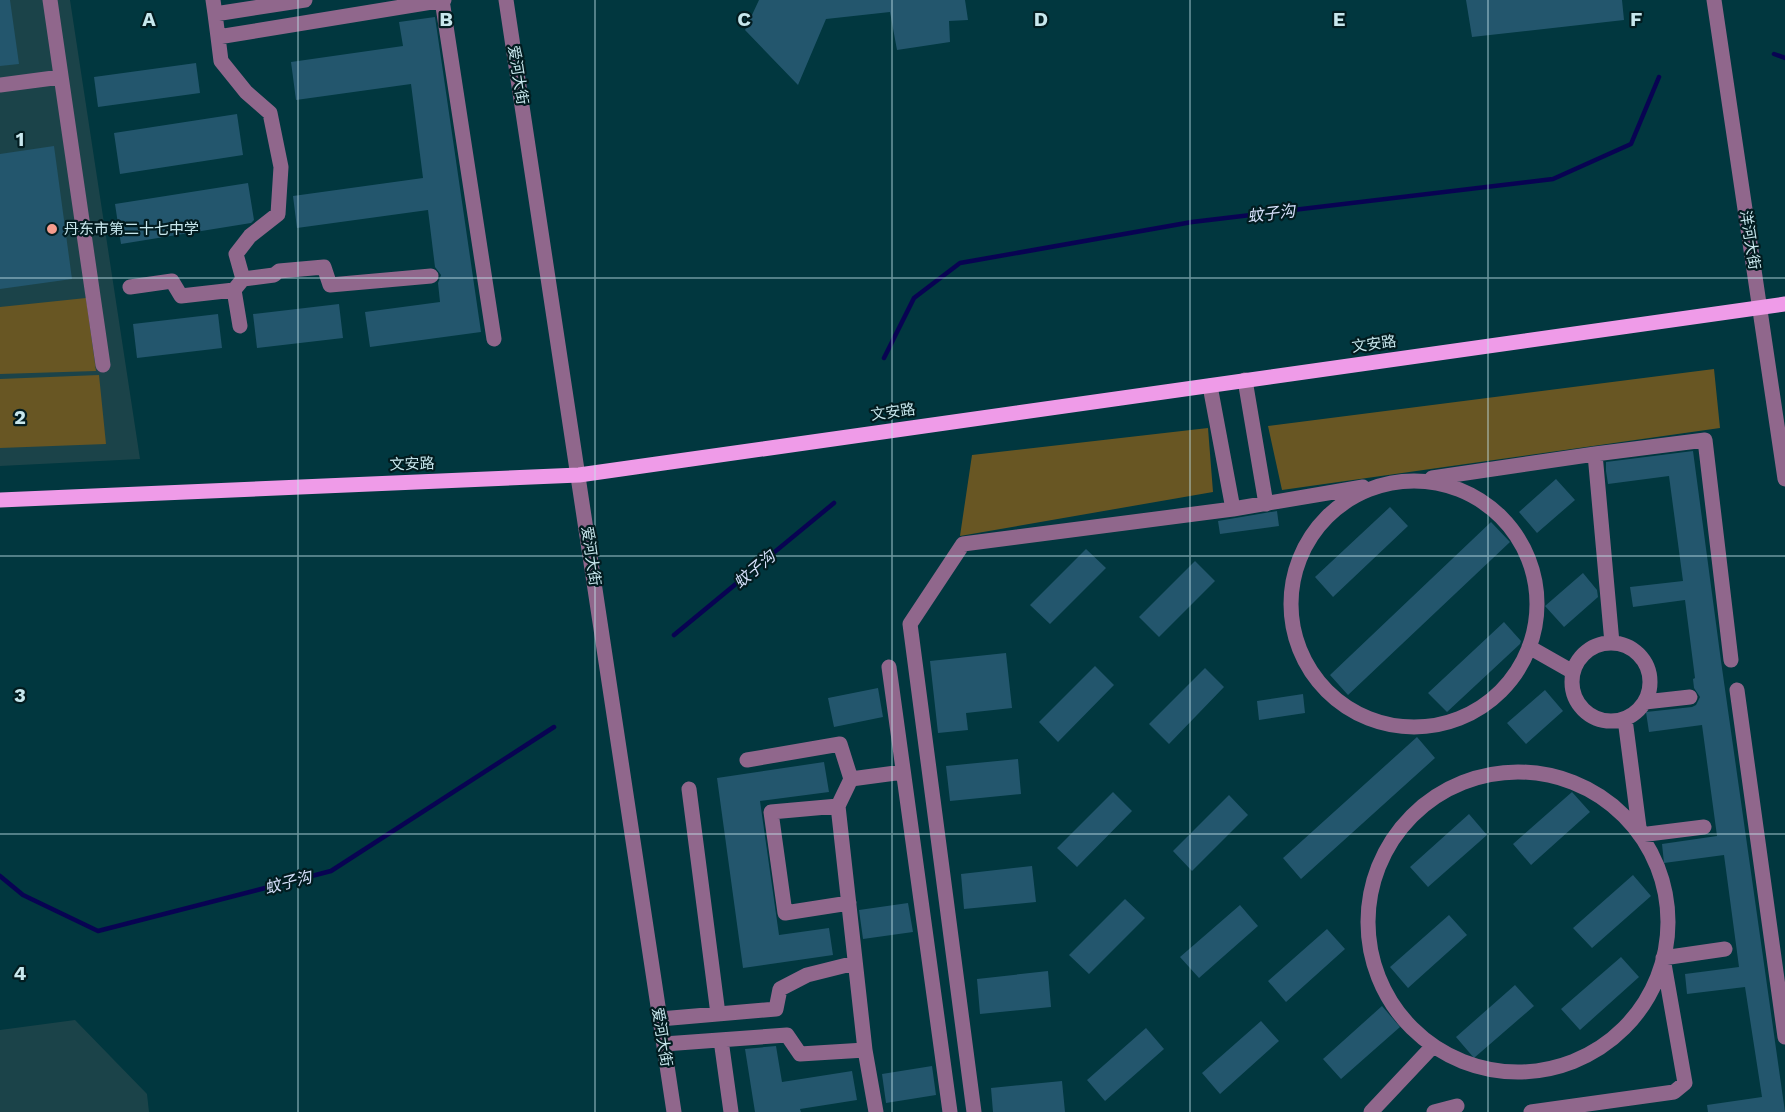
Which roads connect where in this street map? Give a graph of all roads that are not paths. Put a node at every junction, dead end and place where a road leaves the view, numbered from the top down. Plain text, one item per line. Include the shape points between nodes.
1 (50, 0) edge
2 (305, 0) edge
3 (443, 0) edge
4 (506, 0) edge
5 (1714, 0) edge
6 (214, 7) edge
7 (218, 37) junction
8 (61, 77) junction
9 (0, 85) edge
10 (431, 276) dead end
11 (238, 285) junction
12 (130, 287) dead end
13 (1785, 304) edge
14 (1760, 307) junction
15 (240, 326) dead end
16 (494, 339) dead end
17 (103, 365) dead end
18 (1245, 380) junction
19 (1210, 386) junction
20 (1780, 403) edge
21 (1594, 454) junction
22 (579, 475) junction
23 (1424, 479) junction
24 (1785, 479) edge
25 (1381, 484) junction
26 (0, 500) edge
27 (1266, 504) junction
28 (1233, 509) junction
29 (1612, 643) junction
30 (1529, 647) junction
31 (1731, 660) dead end
32 (889, 667) dead end
33 (1573, 672) junction
34 (1737, 690) dead end
35 (1690, 697) dead end
36 (1645, 702) junction
37 (1625, 719) junction
38 (747, 760) dead end
39 (903, 772) junction
40 (851, 779) junction
41 (689, 789) dead end
42 (838, 806) junction
43 (1704, 827) dead end
44 (1640, 835) junction
45 (849, 903) junction
46 (1725, 949) dead end
47 (1663, 958) junction
48 (855, 963) junction
49 (718, 1014) junction
50 (660, 1019) junction
51 (1785, 1037) edge
52 (721, 1040) junction
53 (664, 1044) junction
54 (1433, 1046) junction
55 (865, 1050) junction
56 (1457, 1106) dead end
57 (674, 1112) edge
58 (732, 1112) edge
59 (876, 1112) edge
60 (950, 1112) edge
61 (974, 1112) edge
62 (1371, 1112) edge
63 (1434, 1112) edge
64 (1531, 1112) edge

1 - 8 street
2 - 6 street
3 - 7 street
3 - 16 street
4 - 22 street, 爱河大街
5 - 14 street, 洋河大街
6 - 7 street
7 - 11 street via 221,61 246,92 270,112 281,166 278,213 250,236 236,254
8 - 9 street
8 - 17 street
10 - 11 street via 330,285 324,267 279,271 274,276
11 - 12 street via 181,296 172,281
11 - 15 street
13 - 14 main road, 文安路
14 - 18 main road, 文安路
14 - 20 street, 洋河大街
18 - 19 main road, 文安路
18 - 27 street
19 - 22 main road, 文安路
19 - 28 street
20 - 24 street, 洋河大街
21 - 23 street
21 - 29 street
21 - 31 street via 1705,440
22 - 26 main road, 文安路
22 - 50 street, 爱河大街
23 - 25 street
23 - 30 street via 1465,490 1501,514 1524,545 1537,581 1538,620
25 - 27 street
25 - 30 street via 1342,502 1312,533 1294,572 1290,615 1301,657 1326,692 1361,716 1398,727 1437,726 1473,713 1504,689
27 - 28 street
28 - 61 street via 963,544 910,624
29 - 33 street via 1587,652
29 - 36 street via 1637,652 1646,663 1650,689
30 - 33 street
32 - 39 street
33 - 37 street via 1574,696 1585,711 1600,720
34 - 51 street
35 - 36 street
36 - 37 street
37 - 44 street
38 - 40 street via 840,744
39 - 40 street
39 - 60 street
40 - 42 street
41 - 49 street
42 - 45 street
42 - 45 street via 771,812 785,913
43 - 44 street
44 - 47 street via 1652,851 1666,892 1669,937
44 - 54 street via 1626,816 1591,789 1550,774 1506,771 1463,781 1419,807 1386,846 1369,894 1368,945 1383,993 1414,1034
45 - 48 street
46 - 47 street
47 - 54 street via 1658,979 1635,1017 1603,1047 1557,1068 1506,1073 1457,1061
47 - 64 street via 1684,1083 1674,1092
48 - 49 street via 807,975 780,989 776,1010
48 - 55 street
49 - 50 street
50 - 53 street, 爱河大街
52 - 53 street
52 - 55 street via 786,1035 800,1054
52 - 58 street
53 - 57 street, 爱河大街
54 - 62 street
55 - 59 street
56 - 63 street

